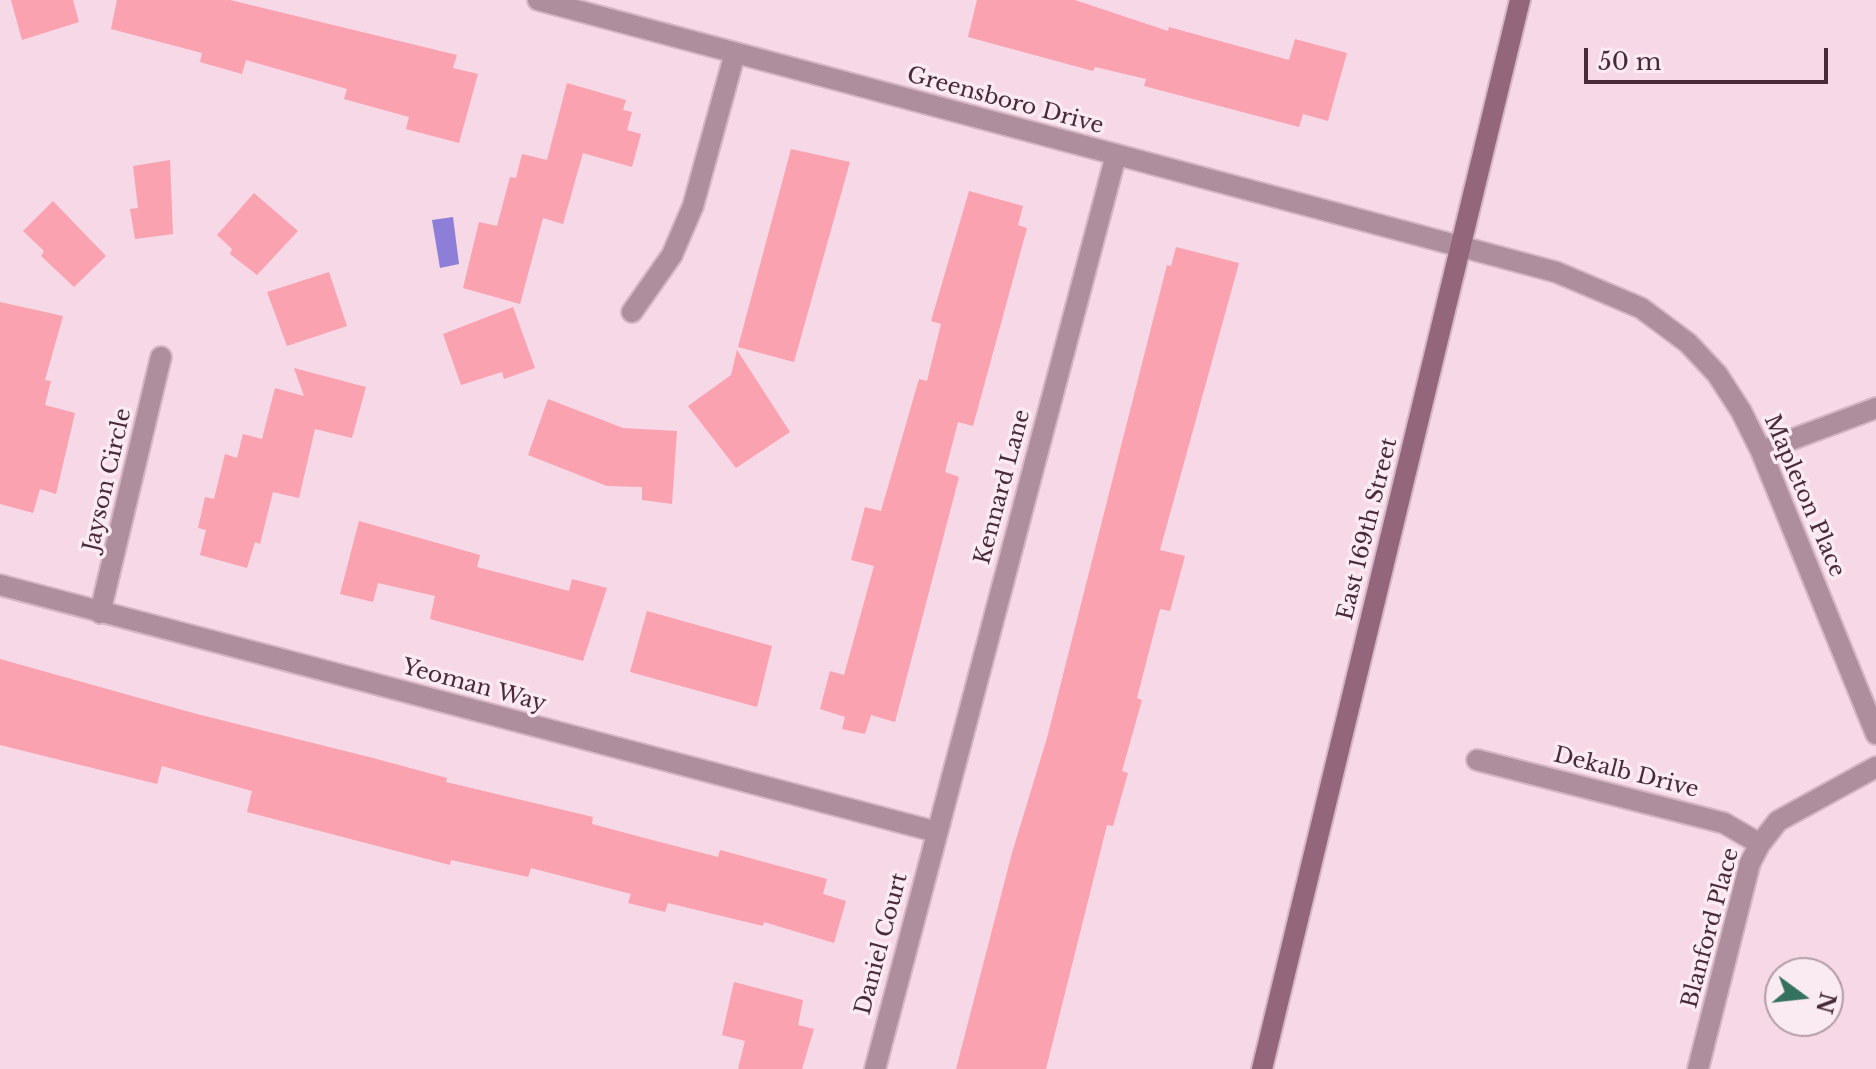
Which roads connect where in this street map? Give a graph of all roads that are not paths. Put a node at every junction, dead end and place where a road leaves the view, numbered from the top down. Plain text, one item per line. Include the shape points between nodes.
1 (538, 0) edge
2 (1520, 0) edge
3 (735, 53) junction
4 (1116, 155) junction
5 (1460, 247) junction
6 (632, 312) dead end
7 (161, 357) dead end
8 (1876, 408) edge
9 (1761, 451) junction
10 (0, 585) edge
11 (100, 613) junction
12 (1876, 734) edge
13 (1477, 760) dead end
14 (1876, 767) edge
15 (937, 832) junction
16 (1760, 844) junction
17 (875, 1069) edge
18 (1262, 1069) edge
19 (1698, 1069) edge

1 - 3 street, Greensboro Drive
2 - 5 street, East 169th Street
3 - 4 street, Greensboro Drive
3 - 6 street via 693,206 672,255
4 - 5 street, Greensboro Drive
4 - 15 street, Kennard Lane
5 - 9 street, Mapleton Place via 1556,272 1641,308 1688,343 1717,374
5 - 18 street, East 169th Street
7 - 11 street, Jayson Circle
8 - 9 street
9 - 12 street, Mapleton Place
10 - 11 street, Yeoman Way
11 - 15 street, Yeoman Way
13 - 16 street, Dekalb Drive via 1724,823
14 - 16 street, Blanford Place via 1778,821
15 - 17 street, Daniel Court
16 - 19 street, Blanford Place via 1750,863

